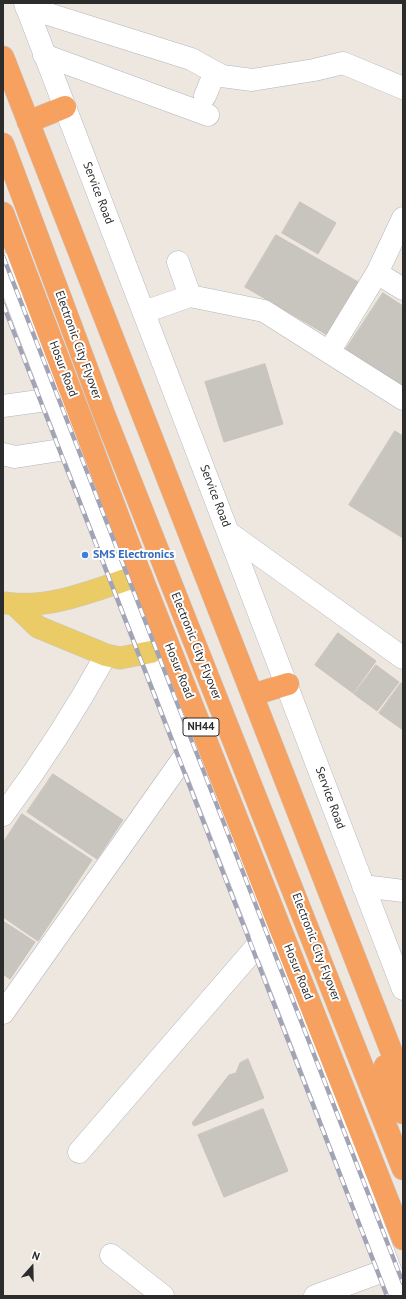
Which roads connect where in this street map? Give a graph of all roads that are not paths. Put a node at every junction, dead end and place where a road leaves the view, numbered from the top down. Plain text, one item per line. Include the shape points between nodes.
1 (25, 5) edge
2 (44, 55) junction
3 (3, 57) edge
4 (215, 72) junction
5 (403, 88) edge
6 (3, 89) edge
7 (65, 107) junction
8 (28, 122) junction
9 (3, 144) edge
10 (3, 213) edge
11 (403, 218) edge
12 (178, 262) dead end
13 (377, 273) junction
14 (5, 274) edge
15 (403, 289) edge
16 (190, 296) junction
17 (144, 312) junction
18 (329, 352) junction
19 (54, 399) junction
20 (403, 399) edge
21 (3, 406) edge
22 (73, 448) junction
23 (3, 454) edge
24 (229, 533) junction
25 (133, 577) junction
26 (8, 603) edge
27 (151, 652) junction
28 (106, 655) junction
29 (403, 658) edge
30 (288, 684) junction
31 (252, 695) junction
32 (189, 750) junction
33 (3, 815) edge
34 (363, 886) junction
35 (403, 891) edge
36 (263, 939) junction
37 (403, 989) edge
38 (3, 1013) edge
39 (403, 1081) edge
40 (403, 1113) edge
41 (79, 1152) dead end
42 (403, 1169) edge
43 (403, 1239) edge
44 (111, 1255) dead end
45 (390, 1269) junction
46 (163, 1296) edge
47 (315, 1296) edge
48 (400, 1296) edge

1 - 2 street, Service Road
1 - 4 street via 191,59
2 - 4 street via 207,106
2 - 7 street, Service Road
3 - 8 highway
4 - 5 street via 222,76 252,80 314,70 343,62
6 - 40 highway, Electronic City Flyover
7 - 8 highway
7 - 17 street, Service Road
8 - 31 highway
9 - 42 highway, Electronic City Flyover via 104,414
10 - 25 highway, Hosur Road / NH44
11 - 13 street
12 - 16 street
13 - 15 street
13 - 18 street
14 - 19 street
16 - 17 street
16 - 18 street via 264,311
17 - 24 street, Service Road
18 - 20 street
19 - 21 street
19 - 22 street
22 - 23 street via 15,457
22 - 25 street
24 - 29 street
24 - 30 street, Service Road
25 - 26 main road via 56,601 41,604
25 - 27 street
25 - 43 highway, Hosur Road / NH44
26 - 28 main road via 38,627
27 - 28 main road via 120,658
27 - 32 street
28 - 33 street via 60,734
30 - 31 highway
30 - 34 street, Service Road
31 - 39 highway
32 - 36 street
32 - 38 street
34 - 35 street
34 - 37 street, Service Road
36 - 41 street
36 - 45 street
44 - 46 street
45 - 47 street
45 - 48 street

